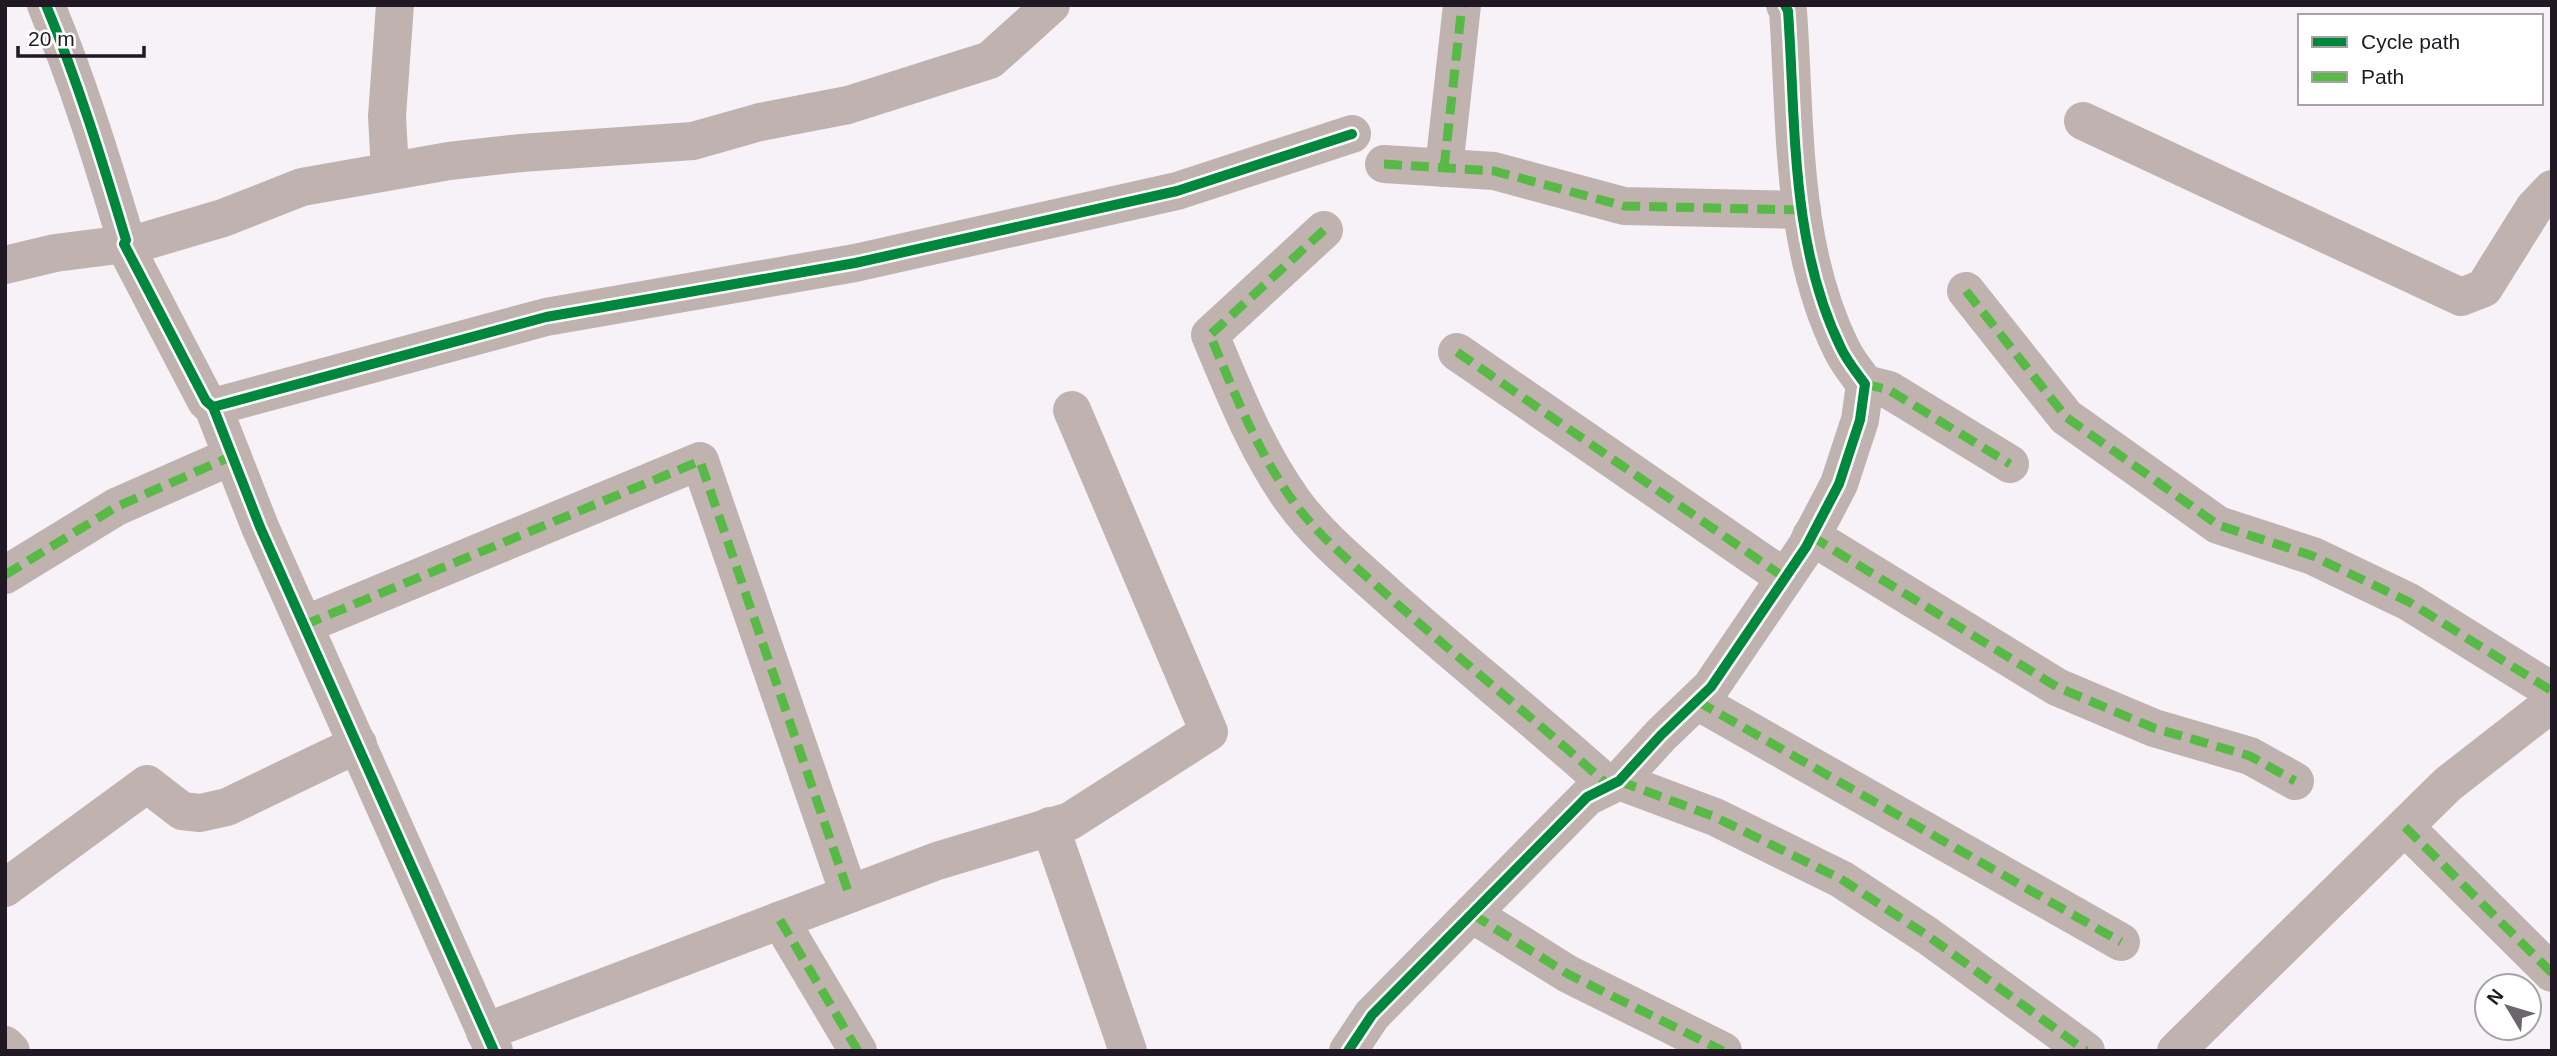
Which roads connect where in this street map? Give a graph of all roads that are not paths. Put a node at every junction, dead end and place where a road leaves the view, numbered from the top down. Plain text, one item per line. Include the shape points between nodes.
1 (46, 5) edge
2 (395, 5) edge
3 (1051, 5) edge
4 (1462, 5) edge
5 (1785, 5) edge
6 (2083, 121) dead end
7 (1352, 134) dead end
8 (1384, 164) dead end
9 (1444, 168) junction
10 (390, 171) junction
11 (2552, 189) edge
12 (1802, 210) junction
13 (1324, 230) dead end
14 (124, 244) junction
15 (5, 265) edge
16 (1966, 290) dead end
17 (1457, 352) dead end
18 (1865, 384) junction
19 (213, 407) junction
20 (1072, 410) dead end
21 (232, 456) junction
22 (2010, 464) dead end
23 (1811, 537) junction
24 (5, 575) edge
25 (1784, 578) junction
26 (304, 625) junction
27 (2552, 691) edge
28 (1697, 701) junction
29 (2552, 703) edge
30 (358, 744) junction
31 (2295, 781) dead end
32 (1614, 784) junction
33 (1050, 826) junction
34 (2405, 827) junction
35 (5, 888) edge
36 (849, 894) junction
37 (1472, 914) junction
38 (780, 920) junction
39 (2121, 942) dead end
40 (2552, 972) edge
41 (489, 1041) edge
42 (5, 1045) edge
43 (11, 1051) edge
44 (858, 1051) edge
45 (1128, 1051) edge
46 (1348, 1051) edge
47 (1723, 1051) edge
48 (2086, 1051) edge
49 (2176, 1051) edge

1 - 14 street via 95,137
2 - 10 street via 387,116
3 - 10 street via 990,60 848,106 760,122 693,141 521,153
4 - 9 street
5 - 12 street
6 - 11 street via 2461,297 2484,288 2533,208
7 - 19 street via 1177,191 855,263 546,317
8 - 9 street
9 - 12 street via 1494,171 1624,206
10 - 14 street via 302,187 223,218
12 - 18 street via 1819,294 1842,350
13 - 32 street via 1210,335 1250,429 1294,502 1341,553 1429,633
14 - 15 street
14 - 19 street
16 - 27 street via 2066,417 2218,525 2313,556 2409,602
17 - 25 street
18 - 22 street via 1889,390
18 - 23 street via 1860,420 1839,484
19 - 21 street
20 - 33 street via 1209,732 1070,821
21 - 24 street via 116,507
21 - 26 street
23 - 25 street
23 - 31 street via 2057,687 2154,728 2250,756
25 - 28 street
26 - 30 street
26 - 36 street via 700,461
28 - 32 street
28 - 39 street
29 - 34 street via 2448,784
30 - 35 street via 227,807 200,813 182,811 147,783
30 - 41 street
32 - 37 street via 1587,797
32 - 48 street via 1715,817 1841,879
33 - 36 street
33 - 45 street
34 - 40 street
34 - 49 street
36 - 38 street
37 - 46 street via 1372,1015
37 - 47 street via 1568,974
38 - 41 street
38 - 44 street
42 - 43 street

